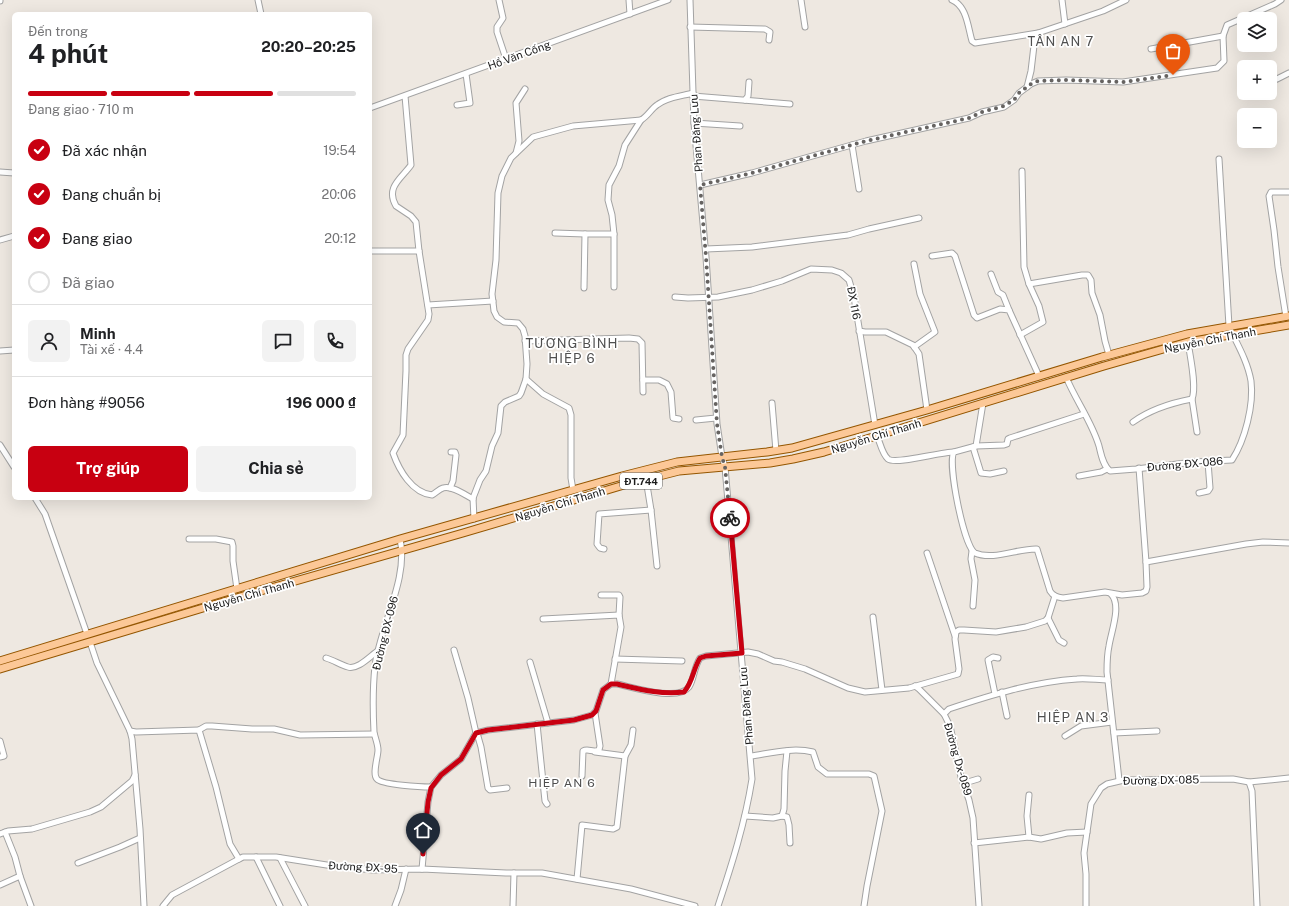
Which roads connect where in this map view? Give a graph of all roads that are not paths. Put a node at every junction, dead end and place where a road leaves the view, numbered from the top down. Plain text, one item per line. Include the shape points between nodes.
1 (258, 0) edge
2 (499, 0) edge
3 (629, 0) edge
4 (668, 0) edge
5 (690, 0) edge
6 (801, 0) edge
7 (952, 0) edge
8 (1062, 0) edge
9 (1126, 0) edge
10 (1281, 0) edge
11 (959, 2) edge
12 (261, 12) edge
13 (630, 14) junction
14 (1064, 24) junction
15 (690, 27) junction
16 (805, 27) dead end
17 (1038, 33) junction
18 (1223, 36) junction
19 (769, 40) dead end
20 (1151, 49) dead end
21 (506, 59) junction
22 (1289, 73) edge
23 (466, 74) junction
24 (1277, 79) dead end
25 (749, 82) dead end
26 (1027, 87) junction
27 (525, 88) dead end
28 (693, 94) junction
29 (405, 96) junction
30 (745, 100) junction
31 (790, 104) dead end
32 (457, 105) dead end
33 (372, 107) edge
34 (641, 120) junction
35 (694, 124) junction
36 (740, 126) dead end
37 (852, 145) junction
38 (516, 154) junction
39 (1219, 160) dead end
40 (1022, 171) dead end
41 (0, 172) edge
42 (12, 173) edge
43 (700, 185) junction
44 (859, 189) dead end
45 (1289, 192) edge
46 (919, 218) dead end
47 (555, 232) dead end
48 (585, 234) junction
49 (614, 234) junction
50 (12, 237) edge
51 (0, 240) edge
52 (706, 249) junction
53 (419, 250) junction
54 (372, 251) edge
55 (932, 256) dead end
56 (914, 264) dead end
57 (991, 274) dead end
58 (1029, 284) junction
59 (584, 288) dead end
60 (614, 288) dead end
61 (675, 298) dead end
62 (709, 298) junction
63 (493, 301) junction
64 (428, 305) junction
65 (1009, 310) junction
66 (1288, 316) edge
67 (1289, 325) edge
68 (1229, 326) junction
69 (859, 330) junction
70 (1187, 334) junction
71 (1020, 335) junction
72 (1233, 335) junction
73 (525, 341) junction
74 (1188, 342) junction
75 (914, 347) junction
76 (12, 350) edge
77 (0, 351) edge
78 (1109, 355) junction
79 (1039, 376) junction
80 (1066, 377) junction
81 (526, 379) junction
82 (643, 380) junction
83 (643, 392) dead end
84 (980, 393) junction
85 (1192, 399) junction
86 (772, 403) dead end
87 (983, 403) junction
88 (927, 410) junction
89 (1084, 414) junction
90 (716, 418) junction
91 (679, 419) dead end
92 (696, 420) dead end
93 (1133, 422) dead end
94 (875, 425) junction
95 (1197, 432) dead end
96 (877, 436) junction
97 (0, 444) edge
98 (975, 447) junction
99 (776, 451) junction
100 (450, 452) dead end
101 (954, 452) junction
102 (722, 457) junction
103 (1208, 462) junction
104 (12, 465) edge
105 (725, 467) junction
106 (1139, 468) junction
107 (1107, 469) junction
108 (1004, 472) dead end
109 (1079, 476) dead end
110 (646, 480) junction
111 (450, 488) junction
112 (573, 490) junction
113 (1199, 493) dead end
114 (473, 499) junction
115 (36, 500) edge
116 (575, 500) junction
117 (651, 510) junction
118 (474, 519) junction
119 (189, 539) dead end
120 (400, 539) junction
121 (1289, 543) edge
122 (604, 549) dead end
123 (403, 551) junction
124 (972, 551) junction
125 (927, 553) dead end
126 (1146, 562) junction
127 (657, 566) dead end
128 (237, 589) junction
129 (1111, 594) junction
130 (601, 596) dead end
131 (1055, 596) junction
132 (973, 606) dead end
133 (619, 615) junction
134 (873, 617) dead end
135 (1048, 618) junction
136 (543, 619) dead end
137 (87, 634) junction
138 (955, 637) junction
139 (90, 642) junction
140 (1064, 643) dead end
141 (378, 650) junction
142 (454, 650) dead end
143 (742, 653) junction
144 (326, 658) dead end
145 (998, 658) dead end
146 (615, 659) junction
147 (682, 660) dead end
148 (0, 661) edge
149 (530, 662) dead end
150 (0, 670) edge
151 (1108, 680) junction
152 (611, 684) junction
153 (915, 686) junction
154 (882, 690) junction
155 (1002, 692) junction
156 (995, 694) junction
157 (595, 713) junction
158 (944, 714) junction
159 (1007, 716) dead end
160 (1112, 722) junction
161 (548, 723) junction
162 (537, 724) junction
163 (199, 730) junction
164 (633, 730) dead end
165 (130, 731) junction
166 (1157, 731) dead end
167 (476, 733) junction
168 (1114, 733) junction
169 (374, 734) junction
170 (1065, 736) dead end
171 (0, 741) edge
172 (787, 751) junction
173 (595, 752) junction
174 (625, 756) junction
175 (751, 756) junction
176 (0, 757) edge
177 (135, 774) junction
178 (582, 776) dead end
179 (1289, 778) edge
180 (978, 779) dead end
181 (1119, 780) junction
182 (1249, 782) junction
183 (964, 785) junction
184 (431, 788) junction
185 (506, 788) dead end
186 (1029, 795) dead end
187 (547, 804) dead end
188 (745, 816) junction
189 (782, 816) junction
190 (1087, 832) junction
191 (3, 833) edge
192 (140, 838) junction
193 (1029, 838) junction
194 (790, 843) dead end
195 (974, 843) junction
196 (239, 858) junction
197 (256, 858) junction
198 (280, 858) junction
199 (78, 863) dead end
200 (422, 868) junction
201 (406, 869) junction
202 (514, 873) junction
203 (20, 876) junction
204 (576, 879) junction
205 (0, 886) edge
206 (31, 906) edge
207 (144, 906) edge
208 (163, 906) edge
209 (280, 906) edge
210 (305, 906) edge
211 (394, 906) edge
212 (513, 906) edge
213 (695, 906) edge
214 (718, 906) edge
215 (864, 906) edge
216 (979, 906) edge
217 (1086, 906) edge
218 (1257, 906) edge

1 - 12 street
2 - 21 street via 503,18 497,32
3 - 13 street
4 - 13 street, Hồ Văn Cống
5 - 15 street, Phan Đăng Lưu
6 - 16 street
7 - 11 street
8 - 14 street
9 - 14 street
10 - 18 street via 1227,25
11 - 17 street via 972,41 975,43
13 - 21 street, Hồ Văn Cống
14 - 17 street
15 - 19 street via 765,29 770,32
15 - 28 street, Phan Đăng Lưu
17 - 26 street via 1035,37
18 - 20 street
18 - 26 street via 1224,61 1217,68 1123,82 1038,81
21 - 23 street, Hồ Văn Cống
22 - 24 street
23 - 29 street, Hồ Văn Cống
23 - 32 street via 470,103
25 - 30 street via 748,96
26 - 37 street via 1004,106 969,118
27 - 38 street via 516,103 519,141
28 - 30 street
28 - 34 street via 658,104
28 - 35 street, Phan Đăng Lưu
29 - 33 street, Hồ Văn Cống
29 - 53 street via 411,165 394,185 393,197 396,206 416,222
30 - 31 street
34 - 38 street via 573,126 533,138
34 - 49 street via 625,145 619,166 609,185 608,200
35 - 36 street
35 - 43 street, Phan Đăng Lưu
37 - 43 street
37 - 44 street
38 - 63 street via 511,158 502,176 498,193
39 - 68 street
40 - 58 street via 1024,262
41 - 42 street
43 - 52 street, Phan Đăng Lưu
45 - 66 street via 1273,192 1269,196 1278,267
46 - 52 street via 848,236 752,247
47 - 48 street
48 - 49 street
48 - 59 street
49 - 60 street
50 - 51 street
52 - 62 street, Phan Đăng Lưu
53 - 54 street
53 - 64 street
55 - 65 street via 952,252 955,256 976,318 1000,309
56 - 75 street via 920,294 934,332
57 - 65 street
58 - 71 street via 1043,322
58 - 78 street via 1088,276
61 - 62 street, ĐX 116
62 - 69 street, ĐX 116 via 752,290 811,269 832,270 849,280
62 - 90 street, Phan Đăng Lưu
63 - 64 street
63 - 73 street via 497,317 504,322 518,323 523,329
64 - 111 street via 428,320 406,355 403,435 393,453 408,482 415,488 432,495 441,488
65 - 71 street
66 - 68 main road, Nguyễn Chí Thanh / ĐT.744
67 - 72 main road, Nguyễn Chí Thanh / ĐT.744
68 - 70 main road, Nguyễn Chí Thanh / ĐT.744
69 - 75 street via 886,332
69 - 94 street, ĐX 116
70 - 74 main road
70 - 78 main road, Nguyễn Chí Thanh / ĐT.744
71 - 79 street
72 - 74 main road, Nguyễn Chí Thanh / ĐT.744
72 - 103 street, Đường ĐX-086 via 1247,365 1251,381 1248,419 1232,460
73 - 81 street
73 - 82 street via 638,339 642,343
74 - 80 main road, Nguyễn Chí Thanh / ĐT.744
74 - 85 street via 1194,385
75 - 88 street via 919,354
76 - 77 street
78 - 79 main road, Nguyễn Chí Thanh / ĐT.744
79 - 84 main road, Nguyễn Chí Thanh / ĐT.744
80 - 87 main road, Nguyễn Chí Thanh / ĐT.744
80 - 89 street
81 - 112 street via 543,394 569,408
81 - 114 street via 519,396 501,406 498,433 486,471
82 - 83 street
82 - 91 street via 659,380 667,384 671,392 673,418
84 - 87 main road
84 - 88 main road, Nguyễn Chí Thanh / ĐT.744
85 - 93 street via 1164,406 1142,415
85 - 95 street
86 - 99 street
87 - 96 main road, Nguyễn Chí Thanh / ĐT.744
87 - 98 street
88 - 94 main road, Nguyễn Chí Thanh / ĐT.744
89 - 98 street via 1010,438 1004,445
89 - 107 street via 1097,438
90 - 92 street
90 - 102 street, Phan Đăng Lưu
94 - 99 main road, Nguyễn Chí Thanh / ĐT.744
96 - 101 street via 889,460
96 - 105 main road, Nguyễn Chí Thanh / ĐT.744 via 793,459
97 - 104 street
98 - 101 street
98 - 108 street via 981,474
99 - 102 main road, Nguyễn Chí Thanh / ĐT.744
100 - 111 street via 455,452 456,455
101 - 124 street via 951,459 956,497
102 - 105 street, Phan Đăng Lưu
102 - 112 main road, Nguyễn Chí Thanh / ĐT.744 via 677,462
103 - 106 street, Đường ĐX-086
103 - 113 street via 1210,488
105 - 110 main road, Nguyễn Chí Thanh / ĐT.744 via 679,472
105 - 143 street, Phan Đăng Lưu
106 - 107 street, Đường ĐX-086
106 - 126 street
107 - 109 street, Đường ĐX-086
110 - 116 main road, Nguyễn Chí Thanh / ĐT.744
110 - 117 street
111 - 114 street
112 - 116 main road
112 - 118 main road, Nguyễn Chí Thanh / ĐT.744
114 - 118 street
115 - 137 street via 45,514
116 - 123 main road, Nguyễn Chí Thanh / ĐT.744
117 - 122 street via 599,514 597,544
117 - 127 street
118 - 120 main road, Nguyễn Chí Thanh / ĐT.744
119 - 128 street via 232,542
120 - 123 street, Đường ĐX-096
120 - 128 main road, Nguyễn Chí Thanh / ĐT.744
121 - 126 street via 1246,544
123 - 139 main road, Nguyễn Chí Thanh / ĐT.744
123 - 141 street, Đường ĐX-096 via 401,571
124 - 131 street via 987,555 1037,549 1050,590
124 - 132 street via 975,580
125 - 138 street
126 - 129 street via 1146,591
128 - 137 main road, Nguyễn Chí Thanh / ĐT.744
129 - 131 street via 1102,592 1063,598
129 - 151 street via 1115,600 1116,610 1108,654
130 - 133 street via 620,597
131 - 135 street
133 - 136 street
133 - 146 street via 620,627
134 - 154 street
135 - 138 street via 1026,627 996,632 959,630
135 - 140 street via 1059,640
137 - 139 main road
137 - 148 main road, Nguyễn Chí Thanh / ĐT.744
138 - 153 street via 958,674
139 - 150 main road, Nguyễn Chí Thanh / ĐT.744
139 - 165 street via 97,663
141 - 144 street via 359,666 349,667
141 - 169 street, Đường ĐX-096 via 374,683
142 - 167 street
143 - 152 street via 700,658 684,692 671,694
143 - 154 street via 758,654 805,669 860,692
143 - 175 street, Phan Đăng Lưu
145 - 156 street via 988,660
146 - 147 street
146 - 152 street
149 - 161 street
151 - 155 street via 1077,678
151 - 160 street
152 - 157 street via 603,690
153 - 154 street
153 - 158 street, Đường Dx-089
155 - 156 street
155 - 159 street
156 - 158 street via 949,709
157 - 161 street via 574,720
157 - 173 street via 600,746
158 - 183 street, Đường Dx-089 via 950,726
160 - 168 street
160 - 170 street via 1081,726
161 - 162 street
162 - 167 street
162 - 187 street
163 - 165 street
163 - 169 street via 212,726 274,729 300,735
163 - 196 street via 230,844
164 - 174 street
165 - 177 street
166 - 168 street
167 - 184 street via 461,759 441,775
167 - 185 street via 488,788
168 - 181 street
169 - 184 street, Đường ĐX-096 via 378,749 376,779 398,785
171 - 176 street via 4,756
172 - 175 street
172 - 189 street
172 - 215 street via 813,752 818,767 827,774 874,776 882,812
173 - 174 street
173 - 178 street via 583,751
174 - 204 street via 617,827 613,829 582,825
175 - 188 street, Phan Đăng Lưu via 752,779
177 - 191 street via 132,781 101,808 32,829
177 - 192 street
179 - 182 street, Đường DX-085
180 - 183 street
181 - 182 street, Đường DX-085 via 1233,779
181 - 190 street, Đường DX-085 via 1101,788 1094,797
182 - 218 street via 1252,787
183 - 195 street, Đường Dx-089 via 970,800
184 - 200 street
186 - 193 street
188 - 189 street
188 - 214 street, Phan Đăng Lưu via 735,858
189 - 194 street via 787,818
190 - 193 street via 1067,833 1041,839
190 - 217 street, Đường DX-085 via 1084,853
191 - 203 street via 15,857
192 - 199 street
192 - 207 street
193 - 195 street
195 - 216 street, Đường Dx-089
196 - 197 street, Đường ĐX-95
196 - 208 street, Đường ĐX-95 via 172,895
197 - 198 street, Đường ĐX-95
197 - 209 street
198 - 201 street, Đường ĐX-95 via 373,870
198 - 210 street
200 - 201 street, Đường ĐX-95
200 - 202 street, Đường ĐX-95
201 - 211 street
202 - 204 street, Đường ĐX-95 via 542,873
202 - 212 street
203 - 205 street
203 - 206 street
204 - 213 street, Đường ĐX-95 via 631,889

